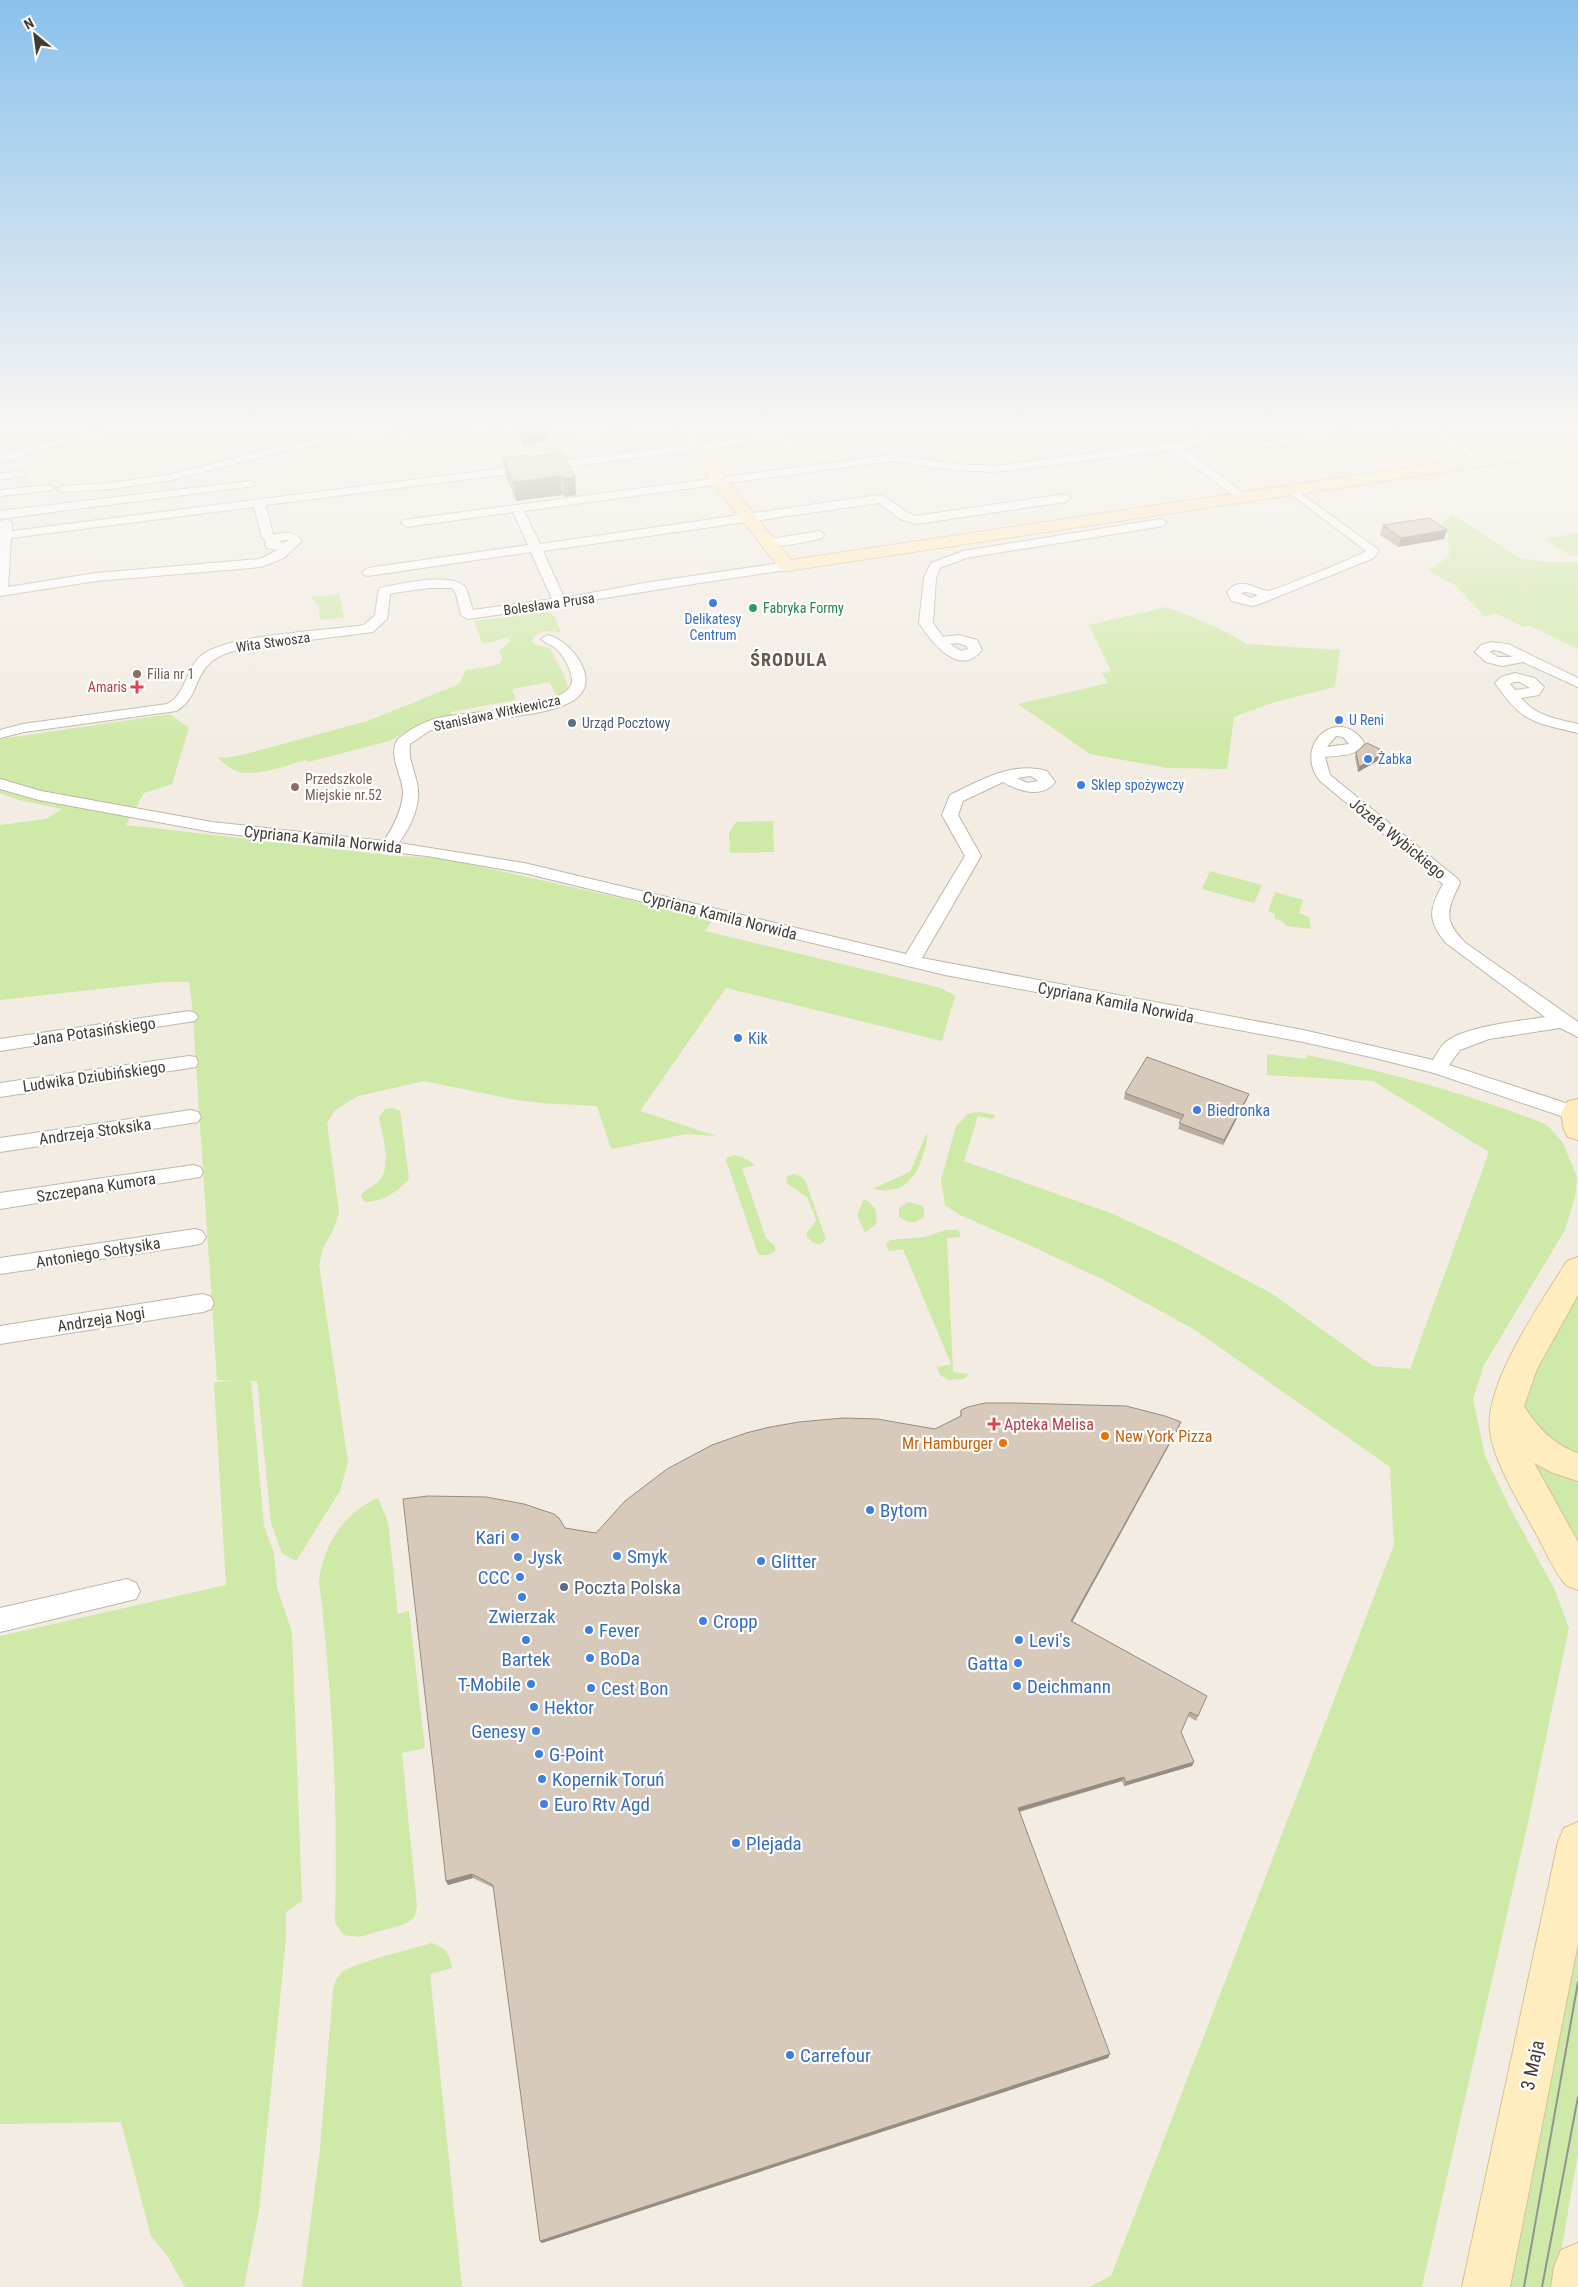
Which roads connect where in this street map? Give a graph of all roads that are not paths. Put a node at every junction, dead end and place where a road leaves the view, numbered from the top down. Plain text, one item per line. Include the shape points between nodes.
1 (267, 535) edge
2 (530, 535) edge
3 (630, 535) edge
4 (763, 535) edge
5 (818, 535) dead end
6 (997, 535) edge
7 (1088, 535) edge
8 (1352, 535) edge
9 (2, 536) edge
10 (769, 542) junction
11 (536, 548) junction
12 (787, 566) junction
13 (368, 572) dead end
14 (2, 578) edge
15 (1, 592) edge
16 (1268, 595) dead end
17 (560, 602) junction
18 (468, 615) joint
19 (548, 638) dead end
20 (940, 642) dead end
21 (1524, 657) junction
22 (1500, 662) junction
23 (1516, 677) junction
24 (1578, 684) edge
25 (1512, 695) junction
26 (1578, 728) edge
27 (0, 734) edge
28 (1319, 753) dead end
29 (1005, 777) dead end
30 (0, 784) edge
31 (389, 846) junction
32 (911, 961) junction
33 (189, 1017) dead end
34 (1570, 1026) edge
35 (0, 1045) edge
36 (188, 1062) dead end
37 (1438, 1068) junction
38 (0, 1090) edge
39 (191, 1117) dead end
40 (1577, 1117) edge
41 (0, 1145) edge
42 (193, 1172) dead end
43 (0, 1201) edge
44 (195, 1237) dead end
45 (0, 1266) edge
46 (1578, 1269) edge
47 (203, 1303) dead end
48 (0, 1335) edge
49 (1507, 1406) junction
50 (1578, 1467) edge
51 (1578, 1574) edge
52 (127, 1591) dead end
53 (0, 1620) edge
54 (1578, 1842) edge
55 (1578, 2266) edge
56 (1486, 2287) edge
57 (1575, 2287) edge

1 - 15 street via 272,540 282,536 296,538 295,543 275,558 261,563 96,577
2 - 11 street
3 - 11 street
4 - 10 street
5 - 10 street
6 - 12 street, Bolesława Prusa
7 - 20 street via 963,555 935,566 930,578 926,623
8 - 16 street via 1373,550 1370,555
9 - 14 street
10 - 12 street
11 - 13 street
11 - 17 street
12 - 17 street, Bolesława Prusa
14 - 15 street
17 - 18 street, Bolesława Prusa
18 - 27 street, Wita Stwosza via 456,584 385,591 382,618 368,629 252,644 209,657 201,664 182,702 171,708
19 - 31 street, Stanisława Witkiewicza via 562,644 576,669 579,680 573,694 551,704 448,720 418,731 403,742 401,752 410,785 409,797 406,817
21 - 22 street
21 - 22 street via 1498,646 1483,650 1484,655
21 - 24 street
22 - 23 street
23 - 25 street via 1502,683
23 - 25 street via 1531,681 1537,687 1529,693
25 - 26 street via 1525,711 1535,717
28 - 34 street, Józefa Wybickiego via 1318,769 1324,777 1452,883 1440,912 1442,928 1448,937
29 - 32 street via 956,798 950,815 973,856
30 - 31 street, Cypriana Kamila Norwida via 39,795 212,827
31 - 32 street, Cypriana Kamila Norwida via 524,868
32 - 37 street, Cypriana Kamila Norwida via 1303,1036
33 - 35 street, Jana Potasińskiego
34 - 37 street via 1520,1027 1455,1044
36 - 38 street, Ludwika Dziubińskiego
37 - 40 street, Cypriana Kamila Norwida
39 - 41 street, Andrzeja Stoksika
42 - 43 street, Szczepana Kumora
44 - 45 street, Antoniego Sołtysika
46 - 49 street via 1513,1384
47 - 48 street, Andrzeja Nogi
49 - 50 street via 1525,1436 1535,1445 1549,1455
49 - 51 street via 1506,1427 1511,1447 1538,1505
52 - 53 street
54 - 56 street, 3 Maja
55 - 57 street

